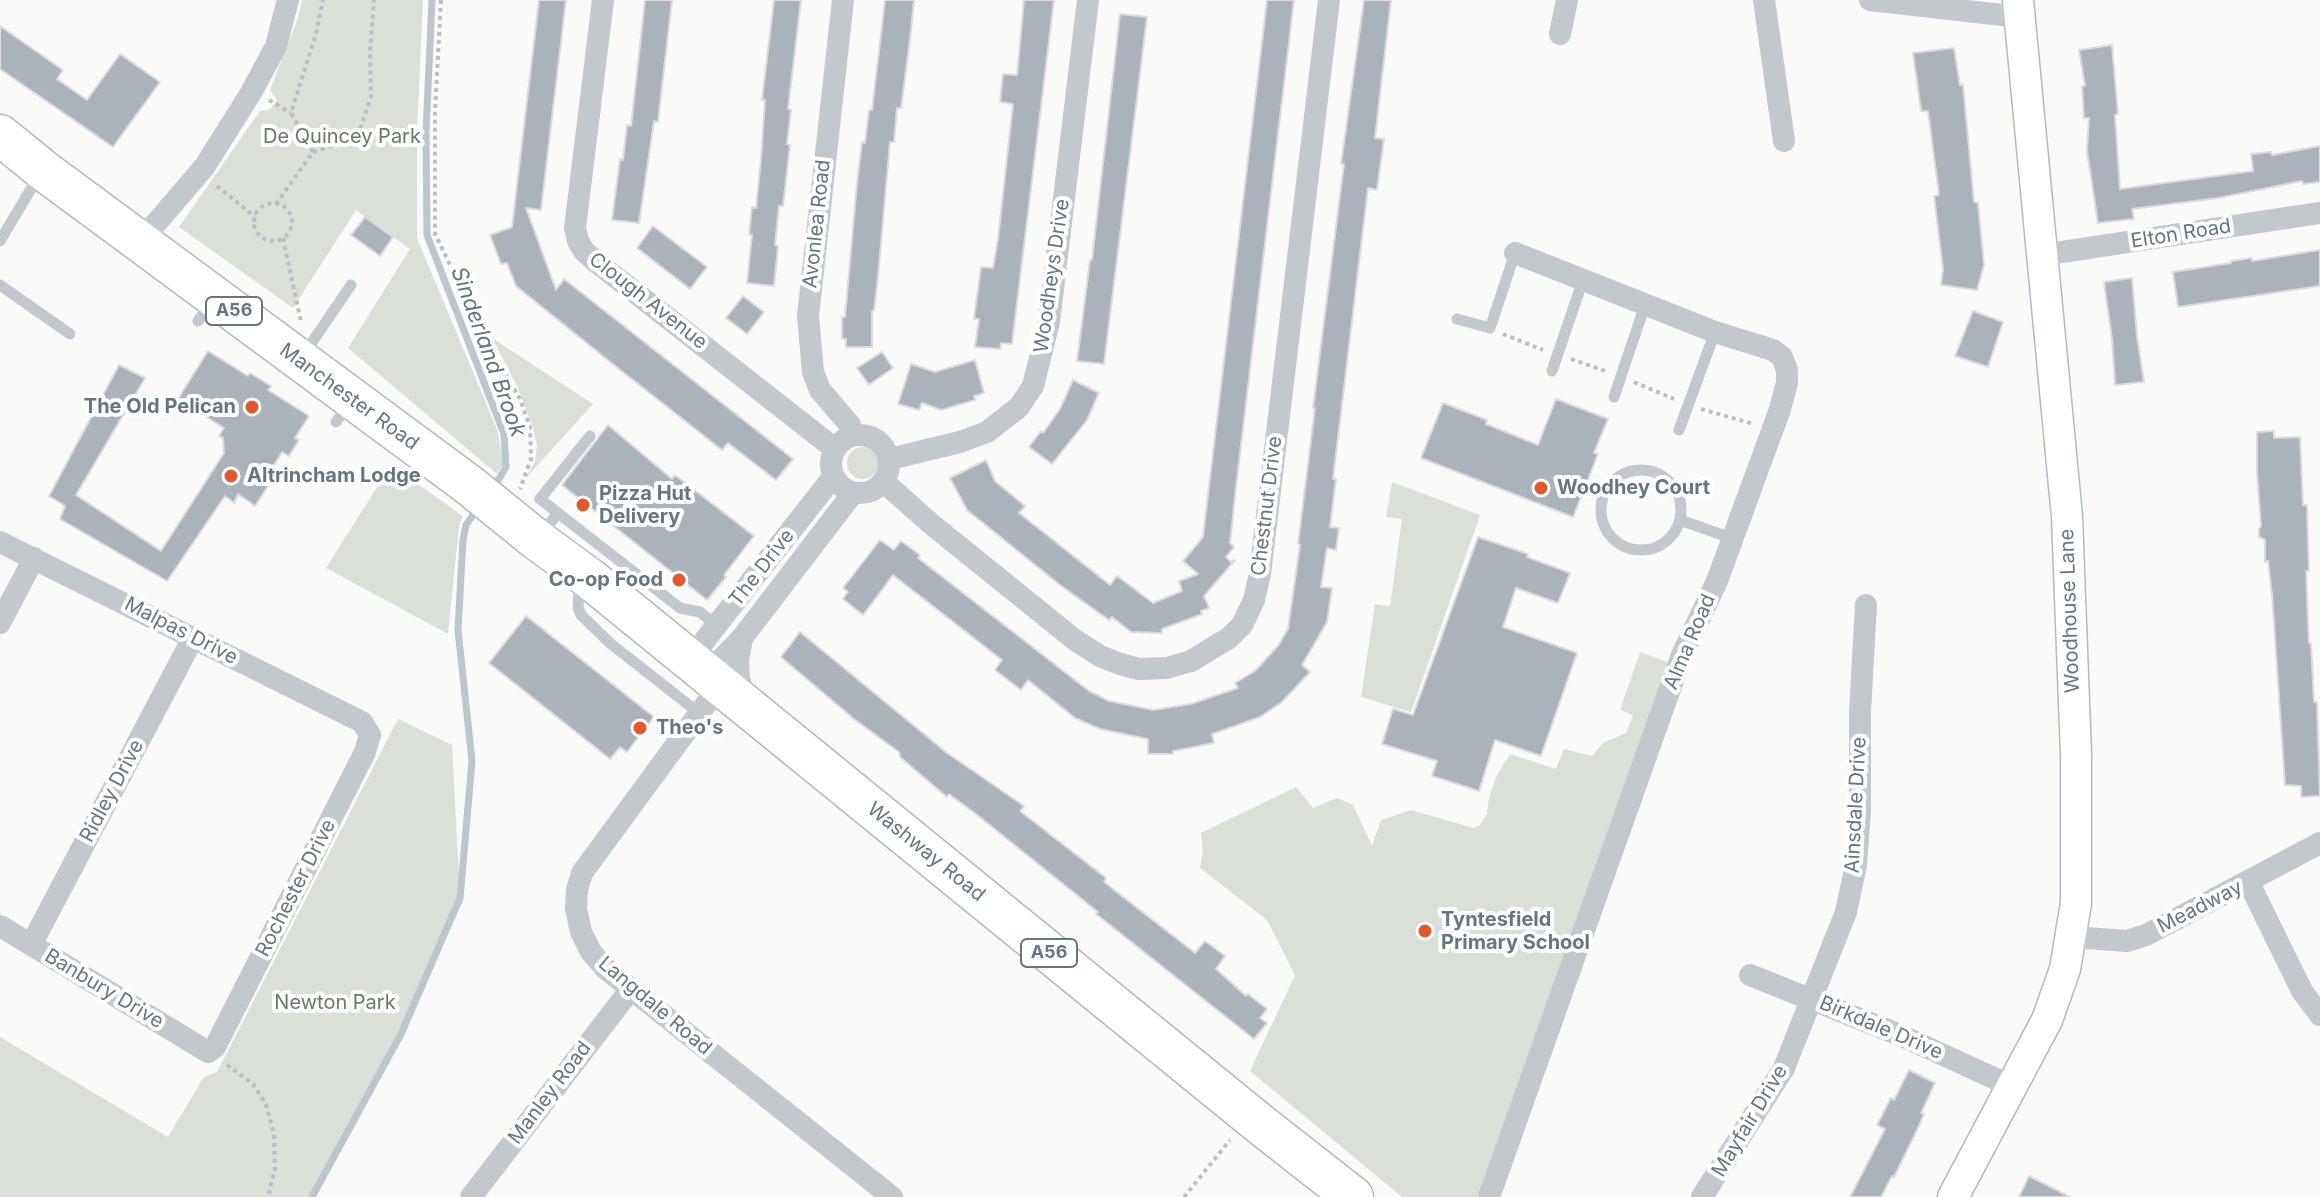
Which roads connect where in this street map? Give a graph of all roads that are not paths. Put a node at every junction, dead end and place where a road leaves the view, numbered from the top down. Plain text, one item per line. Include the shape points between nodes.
1 (288, 0) edge
2 (603, 0) edge
3 (843, 0) edge
4 (1088, 0) edge
5 (1329, 0) edge
6 (1567, 0) edge
7 (1764, 0) edge
8 (1870, 0) edge
9 (2019, 8) edge
10 (1560, 34) dead end
11 (0, 135) edge
12 (1784, 141) dead end
13 (43, 170) junction
14 (2320, 213) edge
15 (0, 241) edge
16 (140, 242) junction
17 (1515, 253) joint
18 (2042, 255) junction
19 (1583, 280) junction
20 (0, 285) edge
21 (351, 285) dead end
22 (1645, 305) junction
23 (1457, 319) dead end
24 (1715, 332) junction
25 (70, 334) dead end
26 (292, 354) junction
27 (1552, 371) dead end
28 (1614, 397) dead end
29 (1679, 430) dead end
30 (590, 436) dead end
31 (844, 442) junction
32 (890, 459) junction
33 (833, 477) junction
34 (884, 482) junction
35 (853, 493) junction
36 (490, 501) joint
37 (1680, 520) junction
38 (547, 527) junction
39 (1731, 538) junction
40 (0, 542) edge
41 (34, 558) junction
42 (589, 578) junction
43 (1866, 605) dead end
44 (0, 623) edge
45 (717, 626) junction
46 (193, 638) junction
47 (742, 638) junction
48 (713, 687) junction
49 (362, 722) joint
50 (2320, 843) edge
51 (2249, 883) junction
52 (0, 926) edge
53 (2072, 937) junction
54 (31, 945) junction
55 (1750, 975) dead end
56 (630, 990) junction
57 (1810, 998) junction
58 (2320, 1015) edge
59 (208, 1052) joint
60 (2011, 1086) junction
61 (471, 1197) edge
62 (892, 1197) edge
63 (1353, 1197) edge
64 (1489, 1197) edge
65 (1702, 1197) edge
66 (1953, 1197) edge

1 - 16 street via 276,46 252,91 200,172
2 - 31 street, Clough Avenue via 576,217 578,241 595,261
3 - 31 street, Avonlea Road via 808,316 813,372 820,390 850,425
4 - 32 street, Woodheys Drive via 1049,322 1033,386 1019,407 987,432
5 - 34 street, Chestnut Drive via 1260,574 1242,625 1191,661 1167,668 1120,664 1075,640
6 - 10 street
7 - 12 street
8 - 9 street
9 - 18 street, Woodhouse Lane
11 - 13 highway, Manchester Road / A56
13 - 15 lane
13 - 16 highway, Manchester Road / A56
14 - 18 street, Elton Road
16 - 26 highway, Manchester Road / A56 via 206,309
17 - 19 street, Alma Road
17 - 23 lane via 1490,328
18 - 53 street, Woodhouse Lane via 2067,517 2077,837
19 - 22 street, Alma Road
19 - 27 lane
20 - 25 lane
21 - 26 lane
22 - 24 street, Alma Road
22 - 28 lane
24 - 29 lane
24 - 39 street, Alma Road via 1773,350 1787,370 1779,412
26 - 36 highway, Manchester Road / A56 via 344,411
30 - 38 lane via 540,499
31 - 32 street via 861,435 876,439
31 - 33 street via 831,467
32 - 34 street
33 - 35 street
33 - 45 street, The Drive
34 - 35 street via 870,492
35 - 47 street, The Drive
36 - 38 highway, Washway Road / A56
37 - 37 lane via 1673,535 1658,547 1634,550 1611,537 1603,524 1604,494 1626,473 1653,471 1674,486
37 - 39 lane
38 - 42 highway, Washway Road / A56
38 - 45 lane
39 - 64 street, Alma Road via 1682,655
40 - 41 street, Malpas Drive
41 - 44 street
41 - 46 street, Malpas Drive
42 - 48 highway, Washway Road / A56
42 - 48 lane via 579,592 578,608 611,644
43 - 57 street, Ainsdale Drive via 1856,865 1846,912
45 - 48 street, The Drive
46 - 49 street, Malpas Drive
46 - 54 street, Ridley Drive
47 - 48 street, The Drive
47 - 48 street, The Drive via 739,678
48 - 56 street, Langdale Road via 590,860 577,890 581,932 591,952
48 - 63 highway, Washway Road / A56
49 - 59 street, Rochester Drive via 370,735 365,752
50 - 51 street, Meadway
51 - 53 street, Meadway via 2127,941
51 - 58 street via 2302,991
52 - 54 street, Banbury Drive
53 - 60 street, Woodhouse Lane via 2047,1020
54 - 59 street, Banbury Drive
55 - 57 street, Birkdale Drive
56 - 61 street, Manley Road
56 - 62 street, Langdale Road
57 - 60 street, Birkdale Drive
57 - 65 street, Mayfair Drive via 1784,1068
60 - 66 street, Woodhouse Lane

